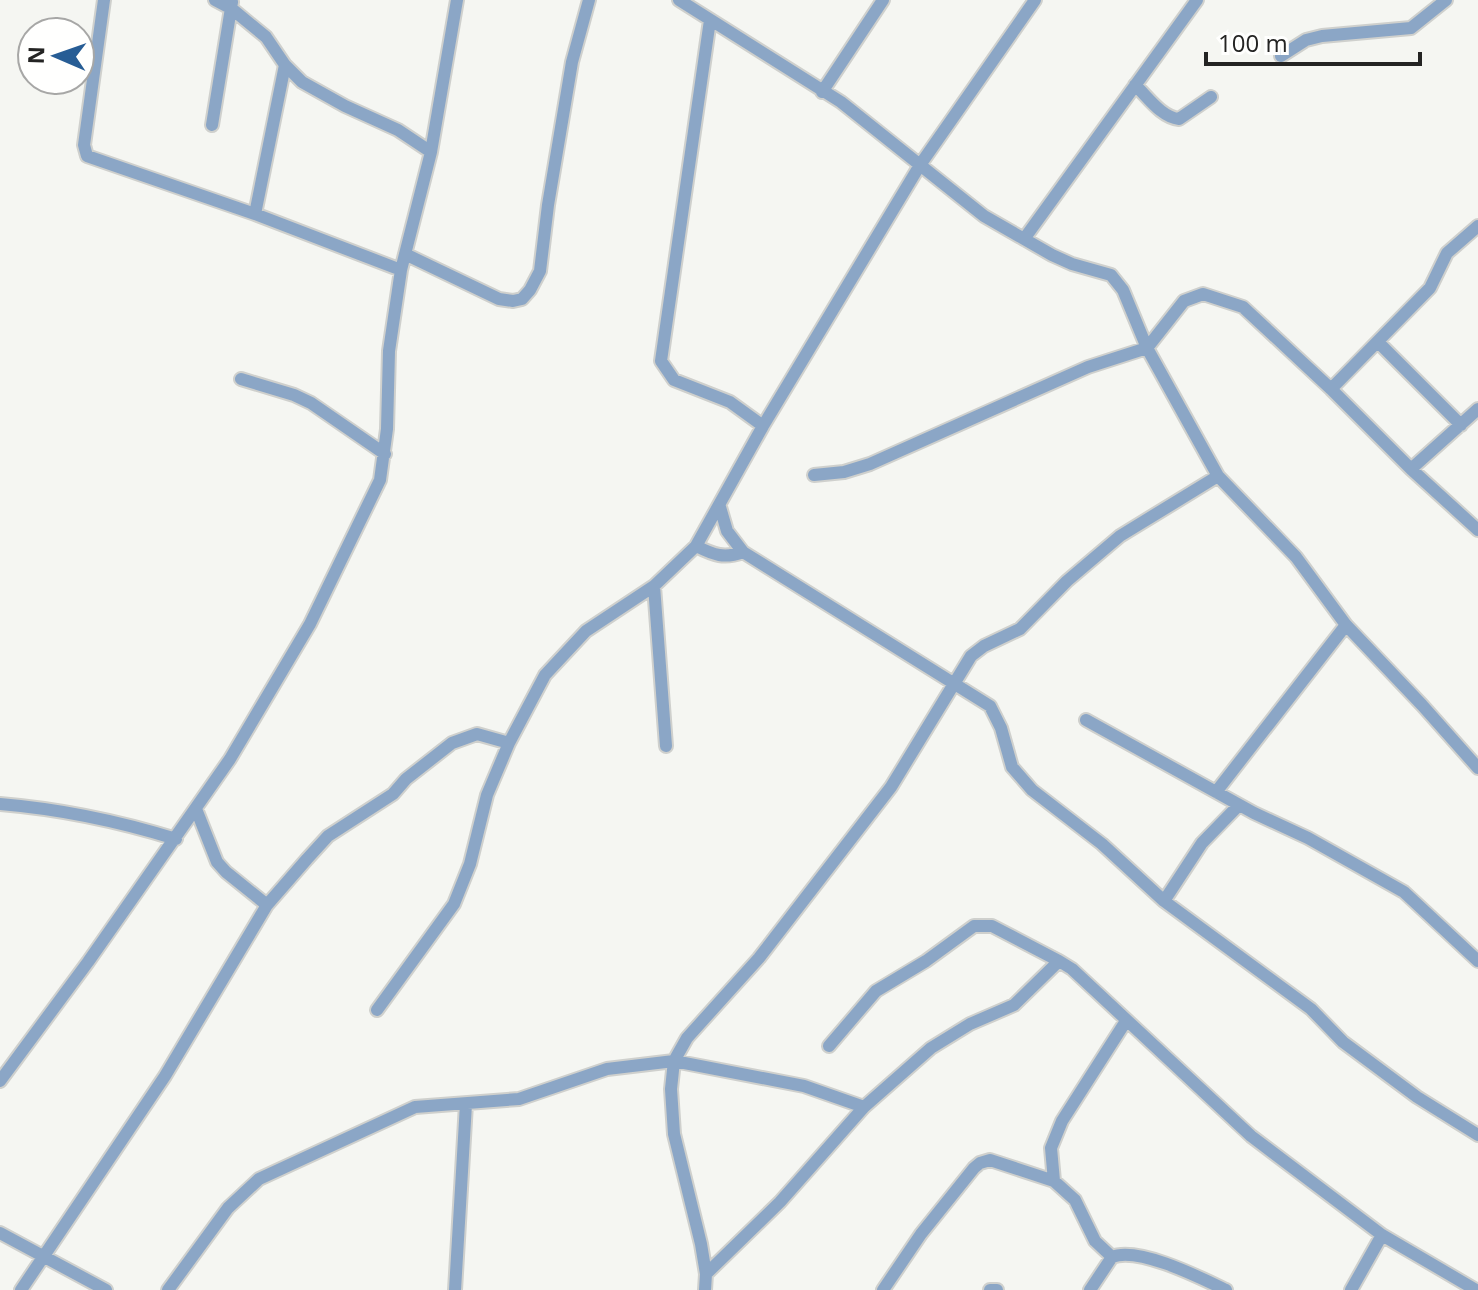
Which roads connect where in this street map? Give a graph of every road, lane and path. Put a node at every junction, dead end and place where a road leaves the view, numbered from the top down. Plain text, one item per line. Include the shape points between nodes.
1 (104, 0) edge
2 (215, 0) edge
3 (457, 0) edge
4 (589, 0) edge
5 (679, 0) edge
6 (883, 0) edge
7 (1035, 0) edge
8 (1197, 0) edge
9 (1446, 0) edge
10 (232, 4) edge
11 (710, 20) junction
12 (1281, 56) dead end
13 (285, 65) junction
14 (1135, 85) junction
15 (822, 92) junction
16 (1211, 97) dead end
17 (212, 125) dead end
18 (431, 152) junction
19 (920, 165) junction
20 (255, 214) junction
21 (1478, 226) edge
22 (1024, 239) junction
23 (405, 254) junction
24 (401, 270) junction
25 (1378, 342) junction
26 (1147, 348) junction
27 (241, 379) dead end
28 (1331, 389) junction
29 (1478, 409) edge
30 (1461, 425) junction
31 (763, 426) junction
32 (385, 454) junction
33 (1411, 469) junction
34 (814, 475) dead end
35 (1218, 476) junction
36 (720, 507) junction
37 (1478, 530) edge
38 (696, 546) junction
39 (743, 552) junction
40 (654, 586) junction
41 (1346, 625) junction
42 (953, 682) junction
43 (1086, 720) dead end
44 (509, 743) junction
45 (666, 746) dead end
46 (1478, 768) edge
47 (1216, 792) junction
48 (0, 804) edge
49 (1239, 805) junction
50 (196, 809) junction
51 (176, 839) junction
52 (1164, 901) junction
53 (267, 905) junction
54 (1059, 961) junction
55 (1478, 961) edge
56 (377, 1010) dead end
57 (1126, 1021) junction
58 (829, 1046) dead end
59 (674, 1061) junction
60 (0, 1081) edge
61 (466, 1104) junction
62 (864, 1107) junction
63 (1478, 1135) edge
64 (1054, 1181) junction
65 (0, 1233) edge
66 (1382, 1235) junction
67 (44, 1256) junction
68 (1112, 1257) junction
69 (706, 1274) junction
70 (21, 1290) edge
71 (106, 1290) edge
72 (168, 1290) edge
73 (455, 1290) edge
74 (705, 1290) edge
75 (883, 1290) edge
76 (990, 1290) edge
77 (997, 1290) edge
78 (1090, 1290) edge
79 (1226, 1290) edge
80 (1351, 1290) edge
81 (1476, 1290) edge

1 - 20 street via 84,145 87,156
2 - 10 street
3 - 18 street
4 - 23 street via 572,62 540,271 530,290 522,299 499,299
5 - 11 street
6 - 15 street
7 - 19 street
8 - 14 street
9 - 12 street via 1411,28 1322,36
10 - 13 street via 266,37
10 - 17 street
11 - 15 street
11 - 31 street via 661,361 674,380 730,402
13 - 18 street via 302,82
13 - 20 street
14 - 16 street via 1173,119
14 - 22 street
15 - 19 street
18 - 23 street
19 - 22 street via 984,216
19 - 31 street
20 - 24 street
21 - 25 street via 1447,253 1430,288
22 - 26 street via 1072,264 1111,275 1123,290
23 - 24 street
24 - 32 street via 389,351
25 - 28 street
25 - 30 street
26 - 28 street via 1184,301 1203,294 1243,307
26 - 34 street via 1088,367 870,464
26 - 35 street
27 - 32 street via 311,403
28 - 33 street
29 - 30 street
30 - 33 street
31 - 36 street
32 - 50 street via 366,512 310,624
33 - 37 street
35 - 41 street via 1296,557
35 - 42 street via 1098,552 1020,629 971,656
36 - 38 street
36 - 39 street via 727,531
38 - 39 street via 720,557
38 - 40 street
39 - 42 street
40 - 44 street via 568,648 545,675
40 - 45 street
41 - 46 street
41 - 47 street
42 - 52 street via 990,706 1012,767 1032,790
42 - 59 street via 891,787 759,958 687,1038
43 - 47 street
44 - 53 street via 477,734 452,743 393,794 328,836
44 - 56 street via 487,795 454,904
47 - 49 street
48 - 51 street via 91,816
49 - 52 street via 1202,843
49 - 55 street via 1404,892
50 - 51 street
50 - 53 street via 217,862
51 - 60 street
52 - 63 street via 1311,1009 1343,1042
53 - 67 street via 165,1076
54 - 57 street
54 - 58 street via 992,926 974,926 876,991
54 - 62 street via 1014,1005 931,1048
57 - 64 street via 1062,1121 1051,1148
57 - 66 street via 1251,1136
59 - 61 street via 607,1069 531,1096
59 - 62 street via 804,1086
59 - 69 street via 674,1134
61 - 72 street via 404,1110 259,1179 228,1208
61 - 73 street
62 - 69 street via 780,1202
64 - 68 street via 1075,1200 1095,1241
64 - 75 street via 990,1160 980,1163
65 - 67 street
66 - 80 street
66 - 81 street
67 - 70 street
67 - 71 street
68 - 78 street
68 - 79 street via 1124,1254 1159,1262
69 - 74 street
76 - 77 street

